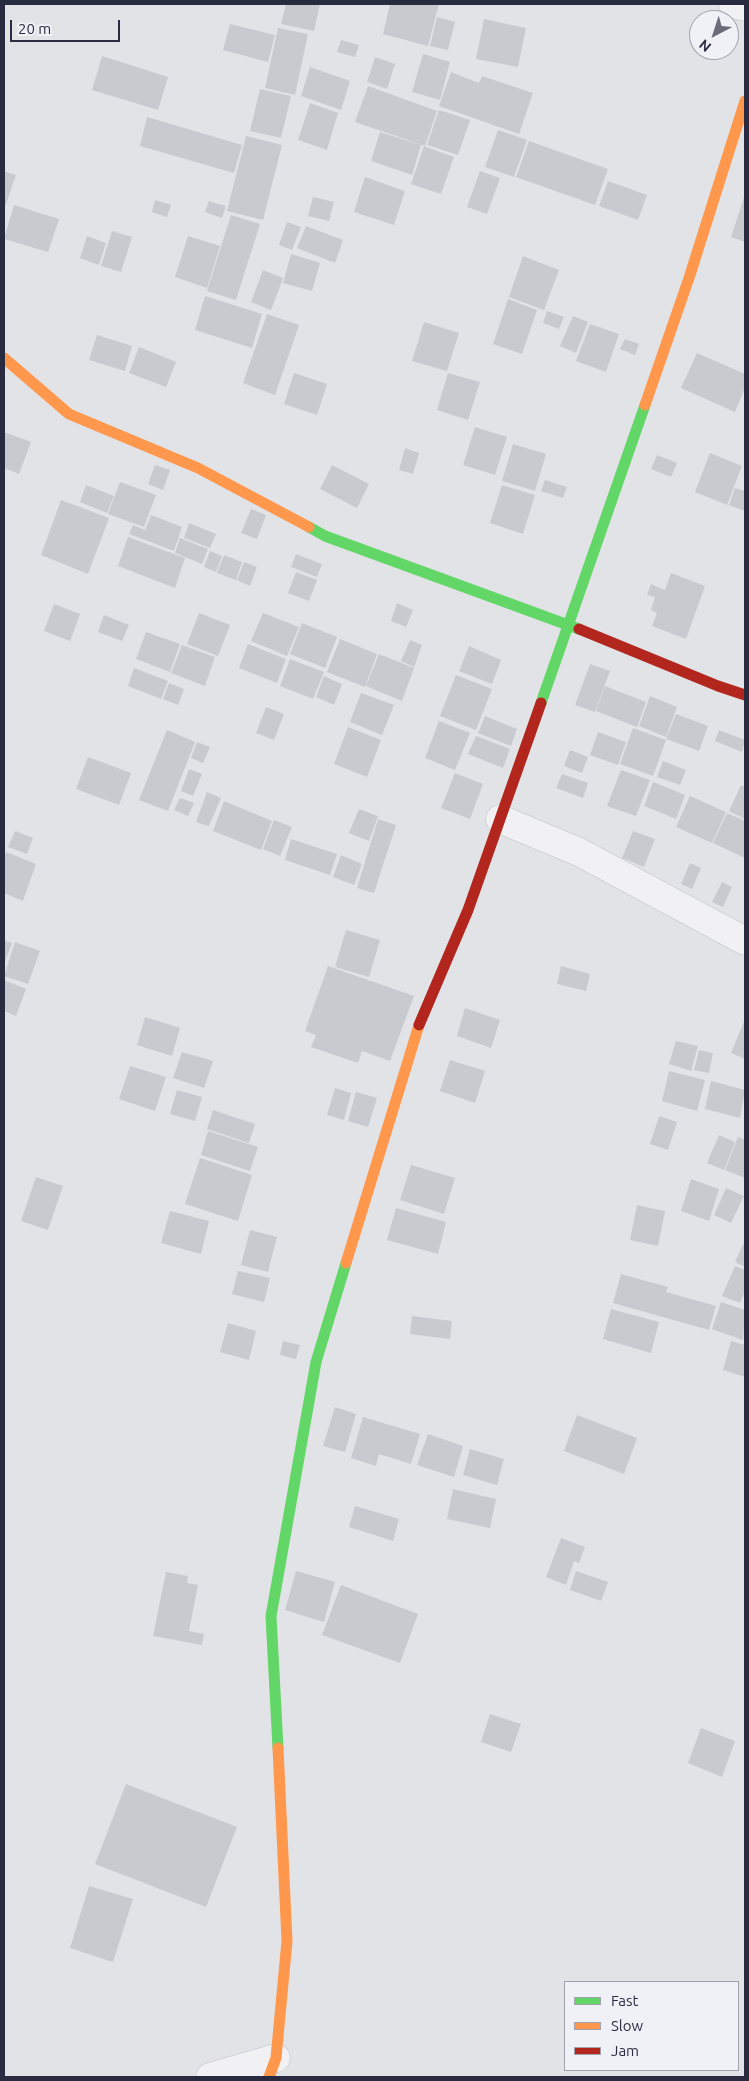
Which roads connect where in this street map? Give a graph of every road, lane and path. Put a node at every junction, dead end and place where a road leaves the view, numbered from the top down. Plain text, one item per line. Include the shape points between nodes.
1 (733, 4) edge
2 (745, 7) edge
3 (745, 101) edge
4 (4, 358) edge
5 (568, 624) junction
6 (745, 696) edge
7 (500, 819) junction
8 (745, 941) edge
9 (272, 2068) edge
10 (210, 2077) edge

1 - 2 street
3 - 5 street via 689,278
4 - 5 street via 69,414 198,468 325,536
5 - 6 street
5 - 7 street
7 - 8 street via 579,852
7 - 9 street via 468,910 414,1037 316,1362 271,1616 287,1941
9 - 10 street

